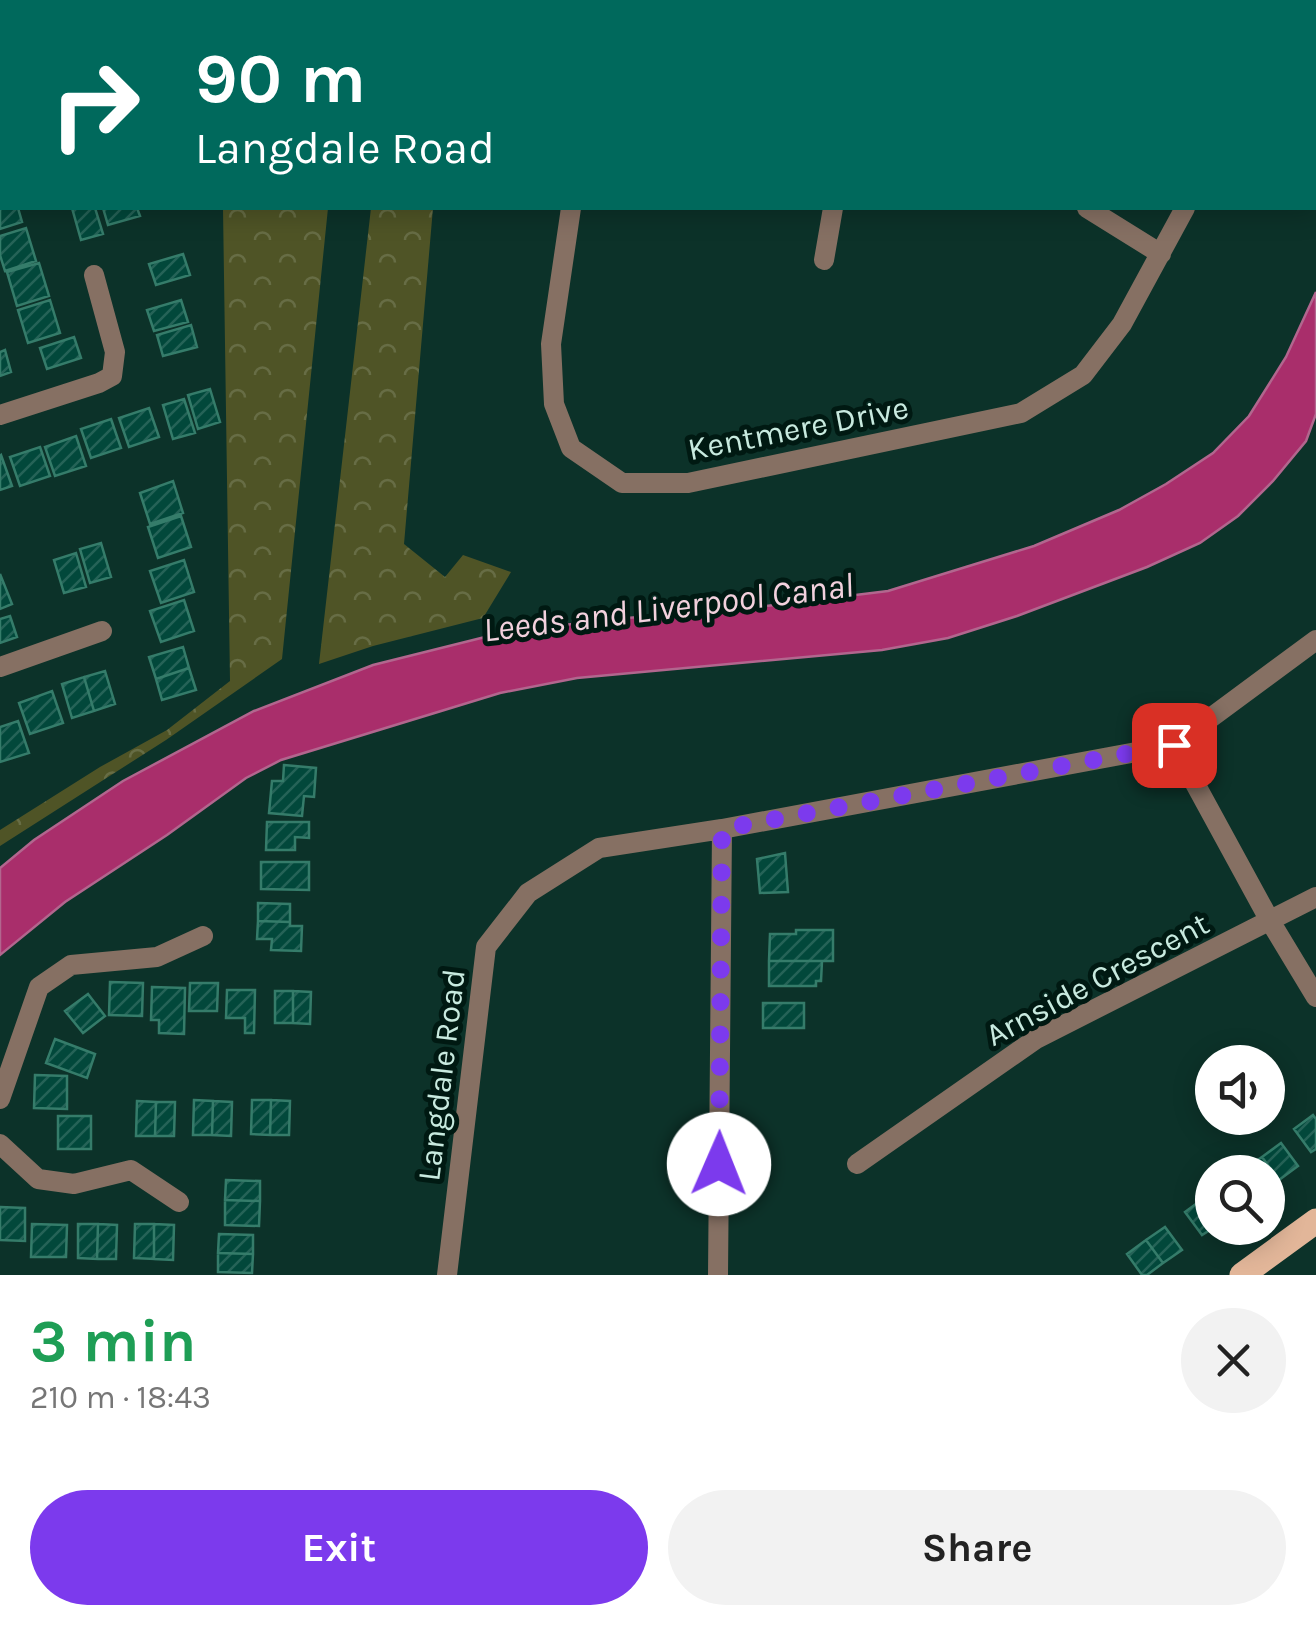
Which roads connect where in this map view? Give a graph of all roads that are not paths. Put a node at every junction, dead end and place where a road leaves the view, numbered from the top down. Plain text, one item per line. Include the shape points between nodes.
1 (571, 210) edge
2 (833, 210) edge
3 (1090, 210) edge
4 (1185, 210) edge
5 (1162, 254) junction
6 (824, 260) dead end
7 (94, 276) dead end
8 (0, 415) edge
9 (102, 631) dead end
10 (1316, 640) edge
11 (0, 667) edge
12 (1174, 745) junction
13 (722, 829) junction
14 (1316, 897) edge
15 (1270, 921) junction
16 (203, 936) dead end
17 (1316, 996) edge
18 (0, 1100) edge
19 (0, 1144) edge
20 (856, 1164) dead end
21 (179, 1202) dead end
22 (1316, 1221) edge
23 (447, 1275) edge
24 (718, 1275) edge
25 (1242, 1275) edge

1 - 5 street, Kentmere Drive via 551,344 554,404 571,448 622,483 688,483 1021,413 1083,376
2 - 6 street
3 - 5 street
4 - 5 street, Kentmere Drive
7 - 8 street via 116,352 112,376
9 - 11 street
10 - 12 street
12 - 13 street, Langdale Road
12 - 15 street
13 - 23 street, Langdale Road via 600,848 528,893 486,947
13 - 24 street
14 - 15 street, Arnside Crescent
15 - 17 street
15 - 20 street, Arnside Crescent via 1036,1039
16 - 18 street via 158,957 71,965 39,987
19 - 21 street via 38,1179 74,1184 130,1170
22 - 25 main road

